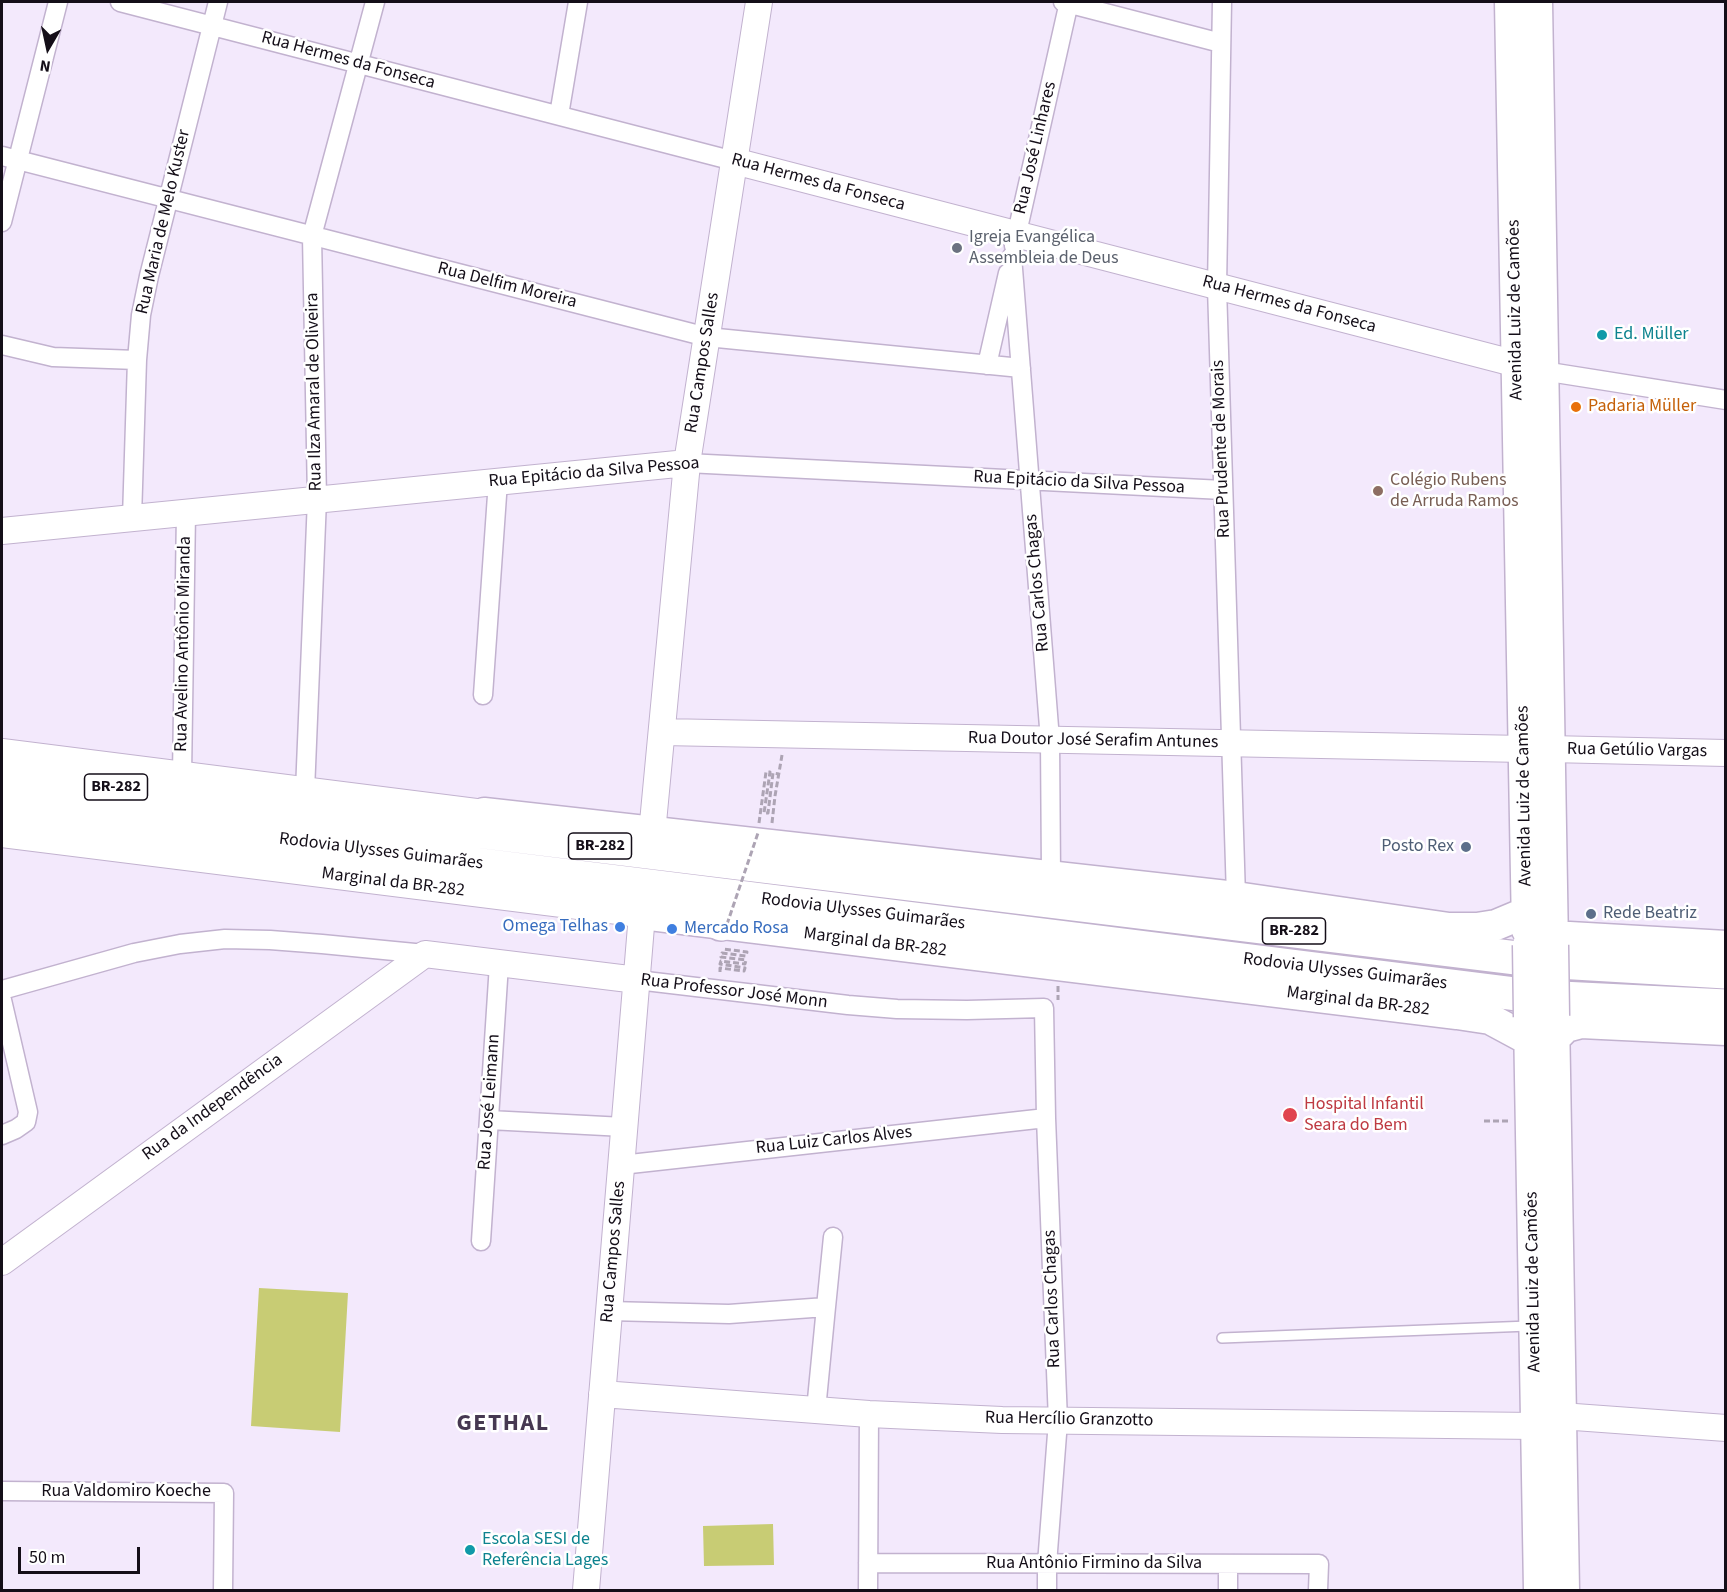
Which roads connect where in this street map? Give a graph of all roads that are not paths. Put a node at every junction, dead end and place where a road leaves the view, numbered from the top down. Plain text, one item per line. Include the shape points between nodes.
1 (58, 2) edge
2 (120, 2) edge
3 (218, 2) edge
4 (375, 2) edge
5 (578, 2) edge
6 (759, 2) edge
7 (1067, 2) edge
8 (1221, 2) edge
9 (1510, 2) edge
10 (1536, 2) edge
11 (212, 25) junction
12 (1221, 43) junction
13 (358, 64) junction
14 (559, 116) junction
15 (9, 158) edge
16 (734, 161) junction
17 (168, 199) junction
18 (2, 222) edge
19 (312, 236) junction
20 (1014, 245) junction
21 (1217, 287) junction
22 (707, 337) junction
23 (2, 345) edge
24 (137, 360) junction
25 (987, 365) junction
26 (1021, 368) junction
27 (1530, 368) junction
28 (1725, 400) edge
29 (687, 463) junction
30 (1030, 481) junction
31 (498, 482) junction
32 (1223, 490) junction
33 (317, 499) junction
34 (186, 512) junction
35 (132, 518) junction
36 (2, 531) edge
37 (483, 695) dead end
38 (662, 732) junction
39 (1050, 740) junction
40 (1231, 743) junction
41 (1537, 749) junction
42 (2, 752) edge
43 (1725, 753) edge
44 (2, 773) edge
45 (182, 775) junction
46 (305, 791) junction
47 (2, 805) edge
48 (484, 813) junction
49 (387, 820) junction
50 (652, 833) junction
51 (2, 834) edge
52 (720, 840) junction
53 (814, 872) junction
54 (557, 874) junction
55 (1051, 875) junction
56 (1236, 897) junction
57 (785, 903) junction
58 (1527, 912) junction
59 (642, 914) junction
60 (726, 930) junction
61 (1544, 942) junction
62 (1725, 946) edge
63 (425, 954) junction
64 (499, 963) junction
65 (1725, 972) edge
66 (637, 980) junction
67 (2, 990) edge
68 (2, 1000) edge
69 (1725, 1006) edge
70 (1044, 1008) joint
71 (1542, 1028) junction
72 (1725, 1030) edge
73 (1046, 1118) junction
74 (489, 1120) junction
75 (624, 1127) junction
76 (2, 1135) edge
77 (621, 1165) junction
78 (1545, 1198) junction
79 (834, 1237) dead end
80 (481, 1241) dead end
81 (2, 1262) edge
82 (826, 1307) junction
83 (609, 1311) junction
84 (1534, 1325) junction
85 (1222, 1338) dead end
86 (1560, 1385) junction
87 (602, 1394) junction
88 (816, 1410) junction
89 (869, 1414) junction
90 (1058, 1421) junction
91 (1549, 1421) junction
92 (1725, 1428) edge
93 (2, 1491) edge
94 (868, 1563) junction
95 (1047, 1564) junction
96 (1228, 1564) junction
97 (224, 1590) edge
98 (586, 1590) edge
99 (868, 1590) edge
100 (1047, 1590) edge
101 (1228, 1590) edge
102 (1318, 1590) edge
103 (1539, 1590) edge
104 (1564, 1590) edge

1 - 15 street
2 - 11 street, Rua Hermes da Fonseca
3 - 11 street, Rua Maria de Melo Kuster
4 - 13 street, Rua Ilza Amaral de Oliveira
5 - 14 street
6 - 16 street, Rua Campos Salles
7 - 12 street
7 - 20 street, Rua José Linhares
8 - 12 street, Rua Prudente de Morais
9 - 27 main road, Avenida Luiz de Camões
10 - 27 main road, Avenida Luiz de Camões
11 - 13 street, Rua Hermes da Fonseca
11 - 17 street, Rua Maria de Melo Kuster
12 - 21 street, Rua Prudente de Morais
13 - 14 street, Rua Hermes da Fonseca
13 - 19 street, Rua Ilza Amaral de Oliveira
14 - 16 street, Rua Hermes da Fonseca
15 - 17 street, Rua Delfim Moreira
15 - 18 street
16 - 20 street, Rua Hermes da Fonseca
16 - 22 street, Rua Campos Salles
17 - 19 street, Rua Delfim Moreira
17 - 24 street, Rua Maria de Melo Kuster via 141,315
19 - 22 street, Rua Delfim Moreira
19 - 33 street, Rua Ilza Amaral de Oliveira
20 - 21 street, Rua Hermes da Fonseca
20 - 25 street, Rua José Linhares
20 - 26 street, Rua Carlos Chagas
21 - 27 street, Rua Hermes da Fonseca
21 - 32 street, Rua Prudente de Morais
22 - 25 street, Rua Delfim Moreira
22 - 29 street, Rua Campos Salles
23 - 24 street via 53,357
24 - 35 street, Rua Maria de Melo Kuster
25 - 26 street, Rua Delfim Moreira
26 - 30 street, Rua Carlos Chagas
27 - 28 street, Rua Hermes da Fonseca
27 - 41 main road, Avenida Luiz de Camões
29 - 30 street, Rua Epitácio da Silva Pessoa
29 - 31 street, Rua Epitácio da Silva Pessoa
29 - 38 street, Rua Campos Salles
30 - 32 street, Rua Epitácio da Silva Pessoa
30 - 39 street, Rua Carlos Chagas
31 - 33 street, Rua Epitácio da Silva Pessoa
31 - 37 street
32 - 40 street, Rua Prudente de Morais
33 - 34 street, Rua Epitácio da Silva Pessoa
33 - 46 street, Rua Ilza Amaral de Oliveira
34 - 35 street, Rua Epitácio da Silva Pessoa
34 - 45 street, Rua Avelino Antônio Miranda
35 - 36 street, Rua Epitácio da Silva Pessoa
38 - 39 street, Rua Doutor José Serafim Antunes
38 - 50 street, Rua Campos Salles
39 - 40 street, Rua Doutor José Serafim Antunes
39 - 55 street, Rua Carlos Chagas
40 - 41 street, Rua Doutor José Serafim Antunes
40 - 56 street, Rua Prudente de Morais
41 - 43 street, Rua Getúlio Vargas
41 - 58 main road, Avenida Luiz de Camões
41 - 61 main road, Avenida Luiz de Camões
42 - 45 street
44 - 49 highway, Rodovia Ulysses Guimarães / BR-282
45 - 46 street
46 - 48 street
47 - 54 highway, Rodovia Ulysses Guimarães / BR-282
48 - 49 highway
48 - 50 main road
49 - 53 highway, Rodovia Ulysses Guimarães / BR-282
50 - 52 main road
51 - 59 street, Marginal da BR-282
52 - 53 highway
52 - 55 main road via 764,839
53 - 65 highway, Rodovia Ulysses Guimarães / BR-282 via 1541,961
54 - 57 highway, Rodovia Ulysses Guimarães / BR-282
54 - 59 highway
55 - 56 main road
56 - 58 main road via 1449,928 1496,925
57 - 60 highway
57 - 69 highway, Rodovia Ulysses Guimarães / BR-282 via 1540,997
58 - 61 main road, Avenida Luiz de Camões
59 - 60 main road, Marginal da BR-282
59 - 66 street, Rua Campos Salles
60 - 71 main road, Marginal da BR-282 via 1058,965
61 - 62 main road
61 - 71 main road, Avenida Luiz de Camões, bridge
63 - 64 street, Rua Professor José Monn
63 - 67 street via 225,939 134,953
63 - 81 street, Rua da Independência
64 - 66 street, Rua Professor José Monn
64 - 74 street, Rua José Leimann
66 - 70 street, Rua Professor José Monn via 897,1009
66 - 75 street, Rua Campos Salles
68 - 76 street via 28,1112 26,1122
70 - 73 street, Rua Carlos Chagas
71 - 72 main road via 1581,1023
71 - 78 main road, Avenida Luiz de Camões
73 - 77 street, Rua Luiz Carlos Alves
73 - 90 street, Rua Carlos Chagas
74 - 75 street
74 - 80 street, Rua José Leimann
75 - 77 street, Rua Campos Salles
77 - 83 street, Rua Campos Salles
78 - 84 main road, Avenida Luiz de Camões
78 - 86 main road, Avenida Luiz de Camões
79 - 82 street
82 - 83 street via 729,1314
82 - 88 street
83 - 87 street, Rua Campos Salles
84 - 85 lane
84 - 86 main road via 1544,1330 1547,1358
84 - 91 main road, Avenida Luiz de Camões
86 - 91 main road, Avenida Luiz de Camões
87 - 88 street, Rua Hercílio Granzotto
87 - 98 street, Rua Campos Salles
88 - 89 street, Rua Hercílio Granzotto
89 - 90 street, Rua Hercílio Granzotto
89 - 94 street
90 - 91 street, Rua Hercílio Granzotto
90 - 95 street, Rua Carlos Chagas
91 - 92 street, Rua Hercílio Granzotto
91 - 103 main road, Avenida Luiz de Camões
91 - 104 main road, Avenida Luiz de Camões
93 - 97 street, Rua Valdomiro Koeche via 224,1493
94 - 95 street, Rua Antônio Firmino da Silva
94 - 99 street
95 - 96 street, Rua Antônio Firmino da Silva
95 - 100 street, Rua Carlos Chagas
96 - 101 street
96 - 102 street, Rua Antônio Firmino da Silva via 1319,1564

